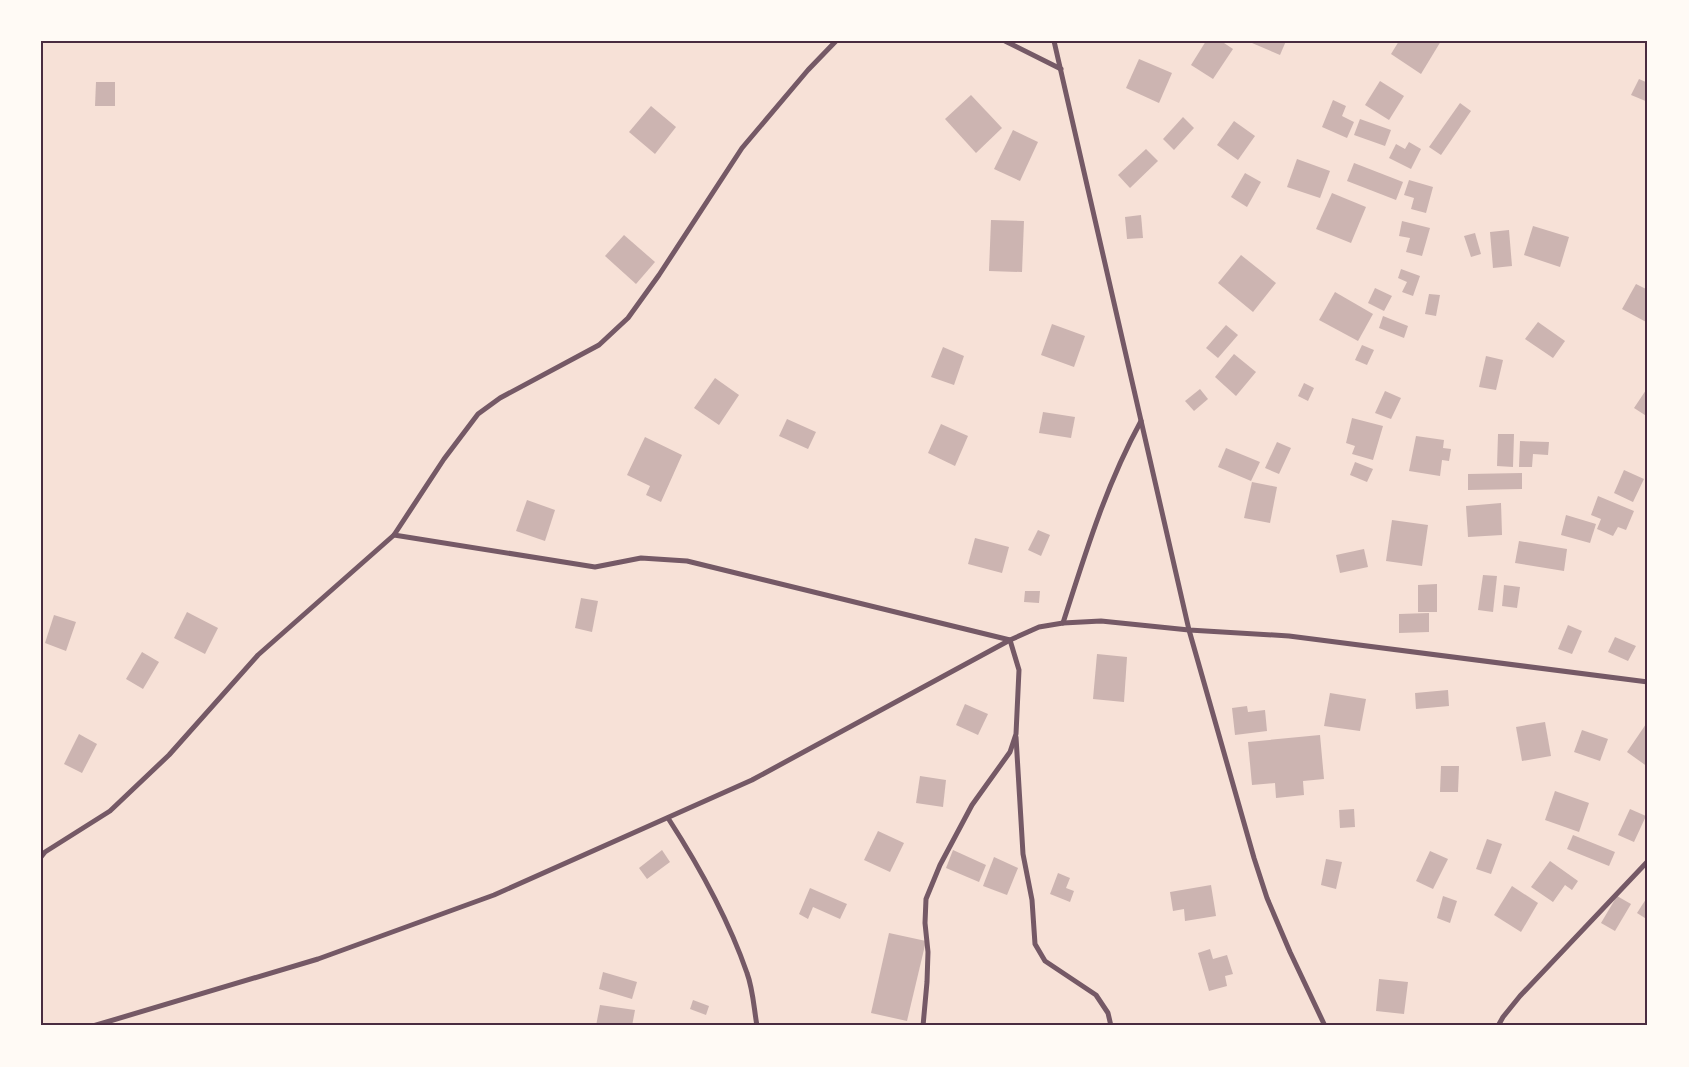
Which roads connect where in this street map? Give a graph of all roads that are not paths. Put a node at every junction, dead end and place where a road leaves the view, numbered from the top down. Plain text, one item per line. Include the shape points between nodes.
1 (836, 41) edge
2 (1005, 41) edge
3 (1054, 41) edge
4 (1061, 70) junction
5 (1141, 421) junction
6 (394, 535) junction
7 (1063, 623) junction
8 (1189, 630) junction
9 (1010, 640) junction
10 (1648, 682) edge
11 (1016, 734) junction
12 (668, 818) junction
13 (41, 857) edge
14 (1648, 860) edge
15 (93, 1026) edge
16 (757, 1026) edge
17 (924, 1026) edge
18 (1111, 1026) edge
19 (1325, 1026) edge
20 (1498, 1026) edge

1 - 6 street via 742,148 628,318 599,345 500,398 478,414
2 - 4 street
3 - 4 street
4 - 5 street
5 - 7 street via 1096,520
5 - 8 street
6 - 9 street via 595,567 641,558 687,561
6 - 13 street via 258,655 170,755 110,811
7 - 8 street via 1101,622
7 - 9 street via 1039,627
8 - 10 street via 1289,636
8 - 19 street via 1267,898
9 - 11 street via 1019,670
9 - 12 street via 752,780
11 - 17 street via 1010,752 972,804 926,900 928,972
11 - 18 street via 1022,854 1032,900 1035,944 1045,961 1096,994 1108,1013
12 - 15 street via 466,906 318,959
12 - 16 street via 689,849 727,924 748,974
14 - 20 street via 1520,996

